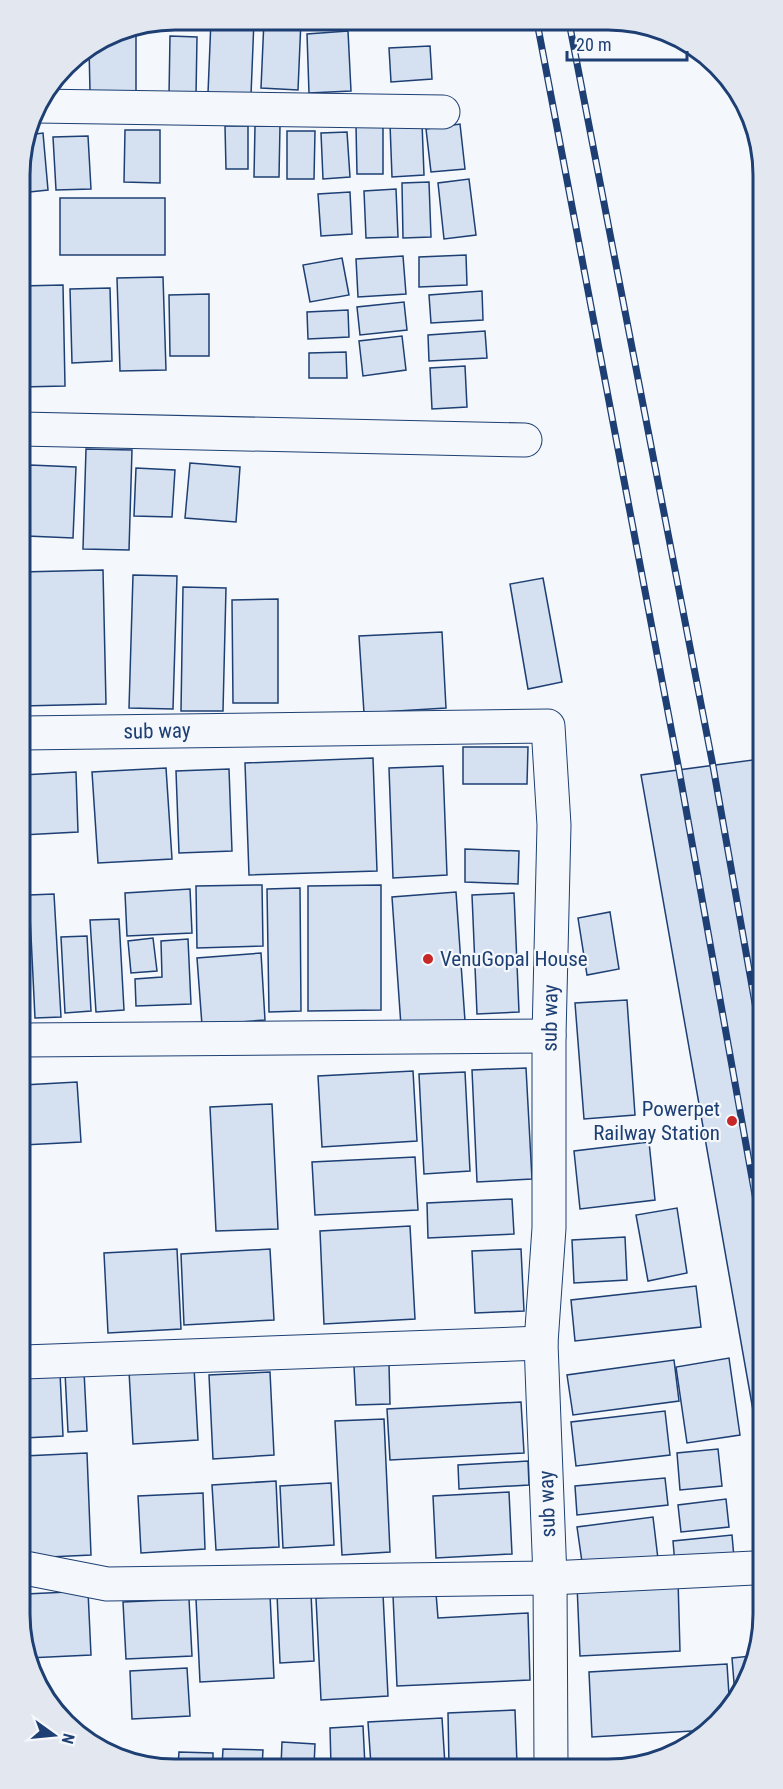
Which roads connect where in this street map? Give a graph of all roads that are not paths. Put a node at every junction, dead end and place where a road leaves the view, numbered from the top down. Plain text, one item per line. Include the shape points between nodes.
1 (47, 106) edge
2 (442, 112) dead end
3 (30, 429) edge
4 (525, 440) dead end
5 (30, 733) edge
6 (549, 1036) junction
7 (30, 1040) edge
8 (541, 1343) junction
9 (30, 1362) edge
10 (753, 1568) edge
11 (30, 1569) edge
12 (550, 1578) junction
13 (551, 1759) edge

1 - 2 street
3 - 4 street
5 - 6 street, sub way via 548,726 554,825
6 - 7 street
6 - 8 street, sub way via 549,1228
8 - 9 street
8 - 12 street, sub way
10 - 12 street
11 - 12 street via 107,1584
12 - 13 street, sub way

